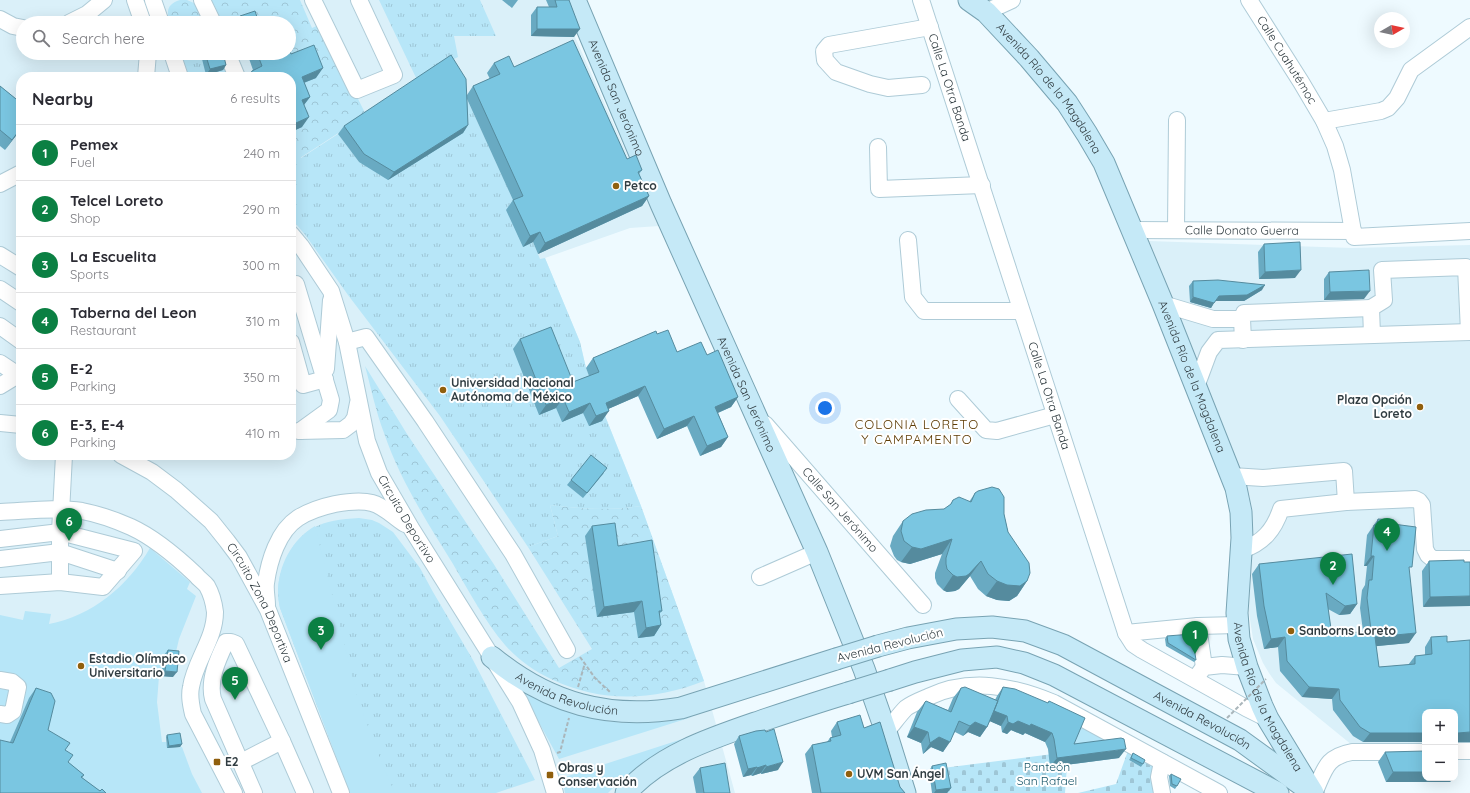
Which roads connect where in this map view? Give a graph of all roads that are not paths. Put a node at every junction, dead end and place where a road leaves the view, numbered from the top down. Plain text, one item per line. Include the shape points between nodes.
1 (104, 0) edge
2 (135, 0) edge
3 (153, 0) edge
4 (202, 0) edge
5 (313, 0) edge
6 (359, 0) edge
7 (574, 0) edge
8 (921, 0) edge
9 (969, 0) edge
10 (1012, 0) edge
11 (1249, 0) edge
12 (986, 12) junction
13 (83, 16) edge
14 (141, 16) edge
15 (159, 16) edge
16 (210, 16) edge
17 (0, 19) edge
18 (16, 27) edge
19 (930, 27) junction
20 (1470, 27) edge
21 (147, 60) edge
22 (174, 60) edge
23 (230, 60) edge
24 (146, 72) edge
25 (178, 72) edge
26 (235, 72) edge
27 (922, 85) dead end
28 (1178, 120) dead end
29 (1324, 121) junction
30 (878, 147) dead end
31 (0, 171) edge
32 (16, 173) edge
33 (16, 176) edge
34 (0, 184) edge
35 (982, 185) junction
36 (1132, 230) junction
37 (1176, 230) junction
38 (1470, 231) edge
39 (1353, 234) junction
40 (296, 240) edge
41 (908, 240) dead end
42 (0, 255) edge
43 (16, 265) edge
44 (296, 284) edge
45 (0, 289) edge
46 (331, 291) junction
47 (16, 300) edge
48 (1162, 304) junction
49 (1371, 308) junction
50 (1021, 311) junction
51 (1242, 319) junction
52 (0, 326) edge
53 (1470, 332) edge
54 (1372, 335) junction
55 (16, 337) edge
56 (1243, 340) junction
57 (347, 342) junction
58 (296, 360) edge
59 (0, 363) edge
60 (16, 373) edge
61 (16, 377) edge
62 (325, 378) junction
63 (0, 386) edge
64 (1196, 387) junction
65 (358, 399) junction
66 (958, 400) dead end
67 (756, 414) junction
68 (16, 415) edge
69 (1055, 415) junction
70 (0, 417) edge
71 (0, 423) edge
72 (16, 425) edge
73 (296, 429) edge
74 (296, 430) edge
75 (64, 460) edge
76 (130, 460) edge
77 (1232, 476) junction
78 (1346, 502) junction
79 (61, 510) junction
80 (0, 512) edge
81 (412, 528) junction
82 (60, 532) junction
83 (0, 539) edge
84 (1242, 550) junction
85 (60, 552) junction
86 (817, 552) junction
87 (0, 559) edge
88 (1470, 559) edge
89 (118, 571) junction
90 (760, 578) dead end
91 (60, 582) junction
92 (0, 586) edge
93 (923, 605) dead end
94 (268, 610) junction
95 (1237, 625) junction
96 (1198, 626) junction
97 (956, 629) junction
98 (1126, 633) junction
99 (908, 638) junction
100 (567, 650) dead end
101 (492, 657) junction
102 (962, 660) junction
103 (1247, 667) junction
104 (915, 672) junction
105 (1200, 673) junction
106 (0, 680) edge
107 (0, 714) edge
108 (1268, 719) junction
109 (886, 732) junction
110 (282, 741) junction
111 (1458, 751) edge
112 (1470, 751) edge
113 (1422, 752) edge
114 (240, 762) junction
115 (1162, 762) junction
116 (234, 793) edge
117 (254, 793) edge
118 (305, 793) edge
119 (341, 793) edge
120 (555, 793) edge
121 (626, 793) edge
122 (905, 793) edge
123 (1162, 793) edge
124 (1219, 793) edge
125 (1278, 793) edge
126 (1313, 793) edge

1 - 13 street
2 - 14 street
3 - 15 street
4 - 16 street
5 - 6 street via 358,90 394,76
7 - 67 main road, Avenida San Jerónimo via 661,204
8 - 19 street, Calle La Otra Banda
9 - 12 main road, Avenida Río de la Magdalena
10 - 12 street
11 - 29 street, Calle Cuahutémoc
12 - 36 main road, Avenida Río de la Magdalena via 1067,103 1104,163
17 - 18 street
19 - 27 street via 829,45 824,51 825,60 836,72 870,84 888,88
19 - 35 street, Calle La Otra Banda
20 - 29 street via 1411,70 1397,98 1388,108
21 - 24 street
22 - 25 street
23 - 26 street
28 - 37 street
29 - 39 street, Calle Cuahutémoc via 1342,170
30 - 35 street via 879,189
31 - 32 street
33 - 34 street
35 - 50 street, Calle La Otra Banda
36 - 37 street, Calle Donato Guerra
36 - 48 main road, Avenida Río de la Magdalena
37 - 39 street, Calle Donato Guerra
38 - 39 street, Calle Donato Guerra
40 - 46 street, Circuito Deportivo
41 - 50 street via 912,297 924,311
42 - 43 street
44 - 62 street
45 - 47 street
46 - 57 street, Circuito Deportivo
46 - 62 street
48 - 51 street via 1213,319
48 - 64 main road, Avenida Río de la Magdalena
49 - 51 street via 1249,312 1244,313
49 - 53 street via 1384,300 1382,270 1466,267
49 - 54 street
50 - 69 street, Calle La Otra Banda
51 - 56 street
52 - 55 street
53 - 54 street
54 - 56 street
56 - 64 street via 1218,340 1209,352
57 - 65 street, Circuito Deportivo
57 - 100 street via 366,337 513,554
58 - 62 street via 303,385
59 - 60 street
61 - 63 street
62 - 73 street via 331,400 328,410
64 - 77 main road, Avenida Río de la Magdalena
65 - 74 street via 355,418 343,430
65 - 81 street, Circuito Deportivo via 367,441 379,474
66 - 69 street via 986,430 997,431
67 - 86 main road, Avenida San Jerónimo
67 - 93 street, Calle San Jerónimo
68 - 70 street
69 - 98 street, Calle La Otra Banda
71 - 72 street
75 - 79 street
76 - 94 street, Circuito Zona Deportiva via 176,490 211,521 239,557
77 - 78 street via 1263,478 1344,471
77 - 84 main road, Avenida Río de la Magdalena via 1241,512
78 - 84 street via 1281,509 1276,523 1267,535 1260,542
78 - 88 street via 1417,499 1422,505 1425,549 1428,555 1433,559
79 - 80 street
79 - 82 street
79 - 116 street via 82,511 131,527 164,548 206,585 215,612 212,630 193,677 190,700 193,714
81 - 94 street via 371,502 341,503 317,508 296,519 284,532 273,553 265,584
81 - 101 street, Circuito Deportivo
82 - 83 street
82 - 85 street
82 - 89 street via 134,552
84 - 95 main road, Avenida Río de la Magdalena
85 - 87 street
85 - 89 street
85 - 91 street
86 - 90 street
86 - 109 main road, Avenida San Jerónimo via 864,669
89 - 91 street via 103,586
91 - 92 street
94 - 119 street, Circuito Zona Deportiva
95 - 96 street
95 - 103 main road, Avenida Río de la Magdalena
96 - 98 street
96 - 105 street
97 - 99 main road, Avenida Revolución
97 - 102 main road
97 - 126 main road, Avenida Revolución via 992,627 1026,631 1062,645 1240,740
98 - 105 street, Calle La Otra Banda via 1138,647
99 - 101 main road, Avenida Revolución, bridge via 681,708 662,711 605,710 553,696 521,679
99 - 104 main road
101 - 120 street, Circuito Deportivo via 532,726
102 - 104 main road
102 - 125 main road via 997,656 1054,675
103 - 105 street via 1222,665
103 - 108 main road, Avenida Río de la Magdalena
104 - 121 main road, bridge via 719,735 655,767
105 - 108 street, Calle La Otra Banda via 1246,708
106 - 107 street via 12,682 18,687 13,711 7,715
108 - 126 main road, Avenida Río de la Magdalena
109 - 115 street via 906,708 933,694 964,686 993,686 1023,692 1054,703
109 - 122 main road, Avenida San Jerónimo
110 - 114 street
110 - 114 street via 236,644 226,642 218,661 211,692
110 - 118 street
111 - 112 street
113 - 126 street via 1341,754 1328,764
114 - 117 street
115 - 123 street via 1159,777
115 - 124 street

